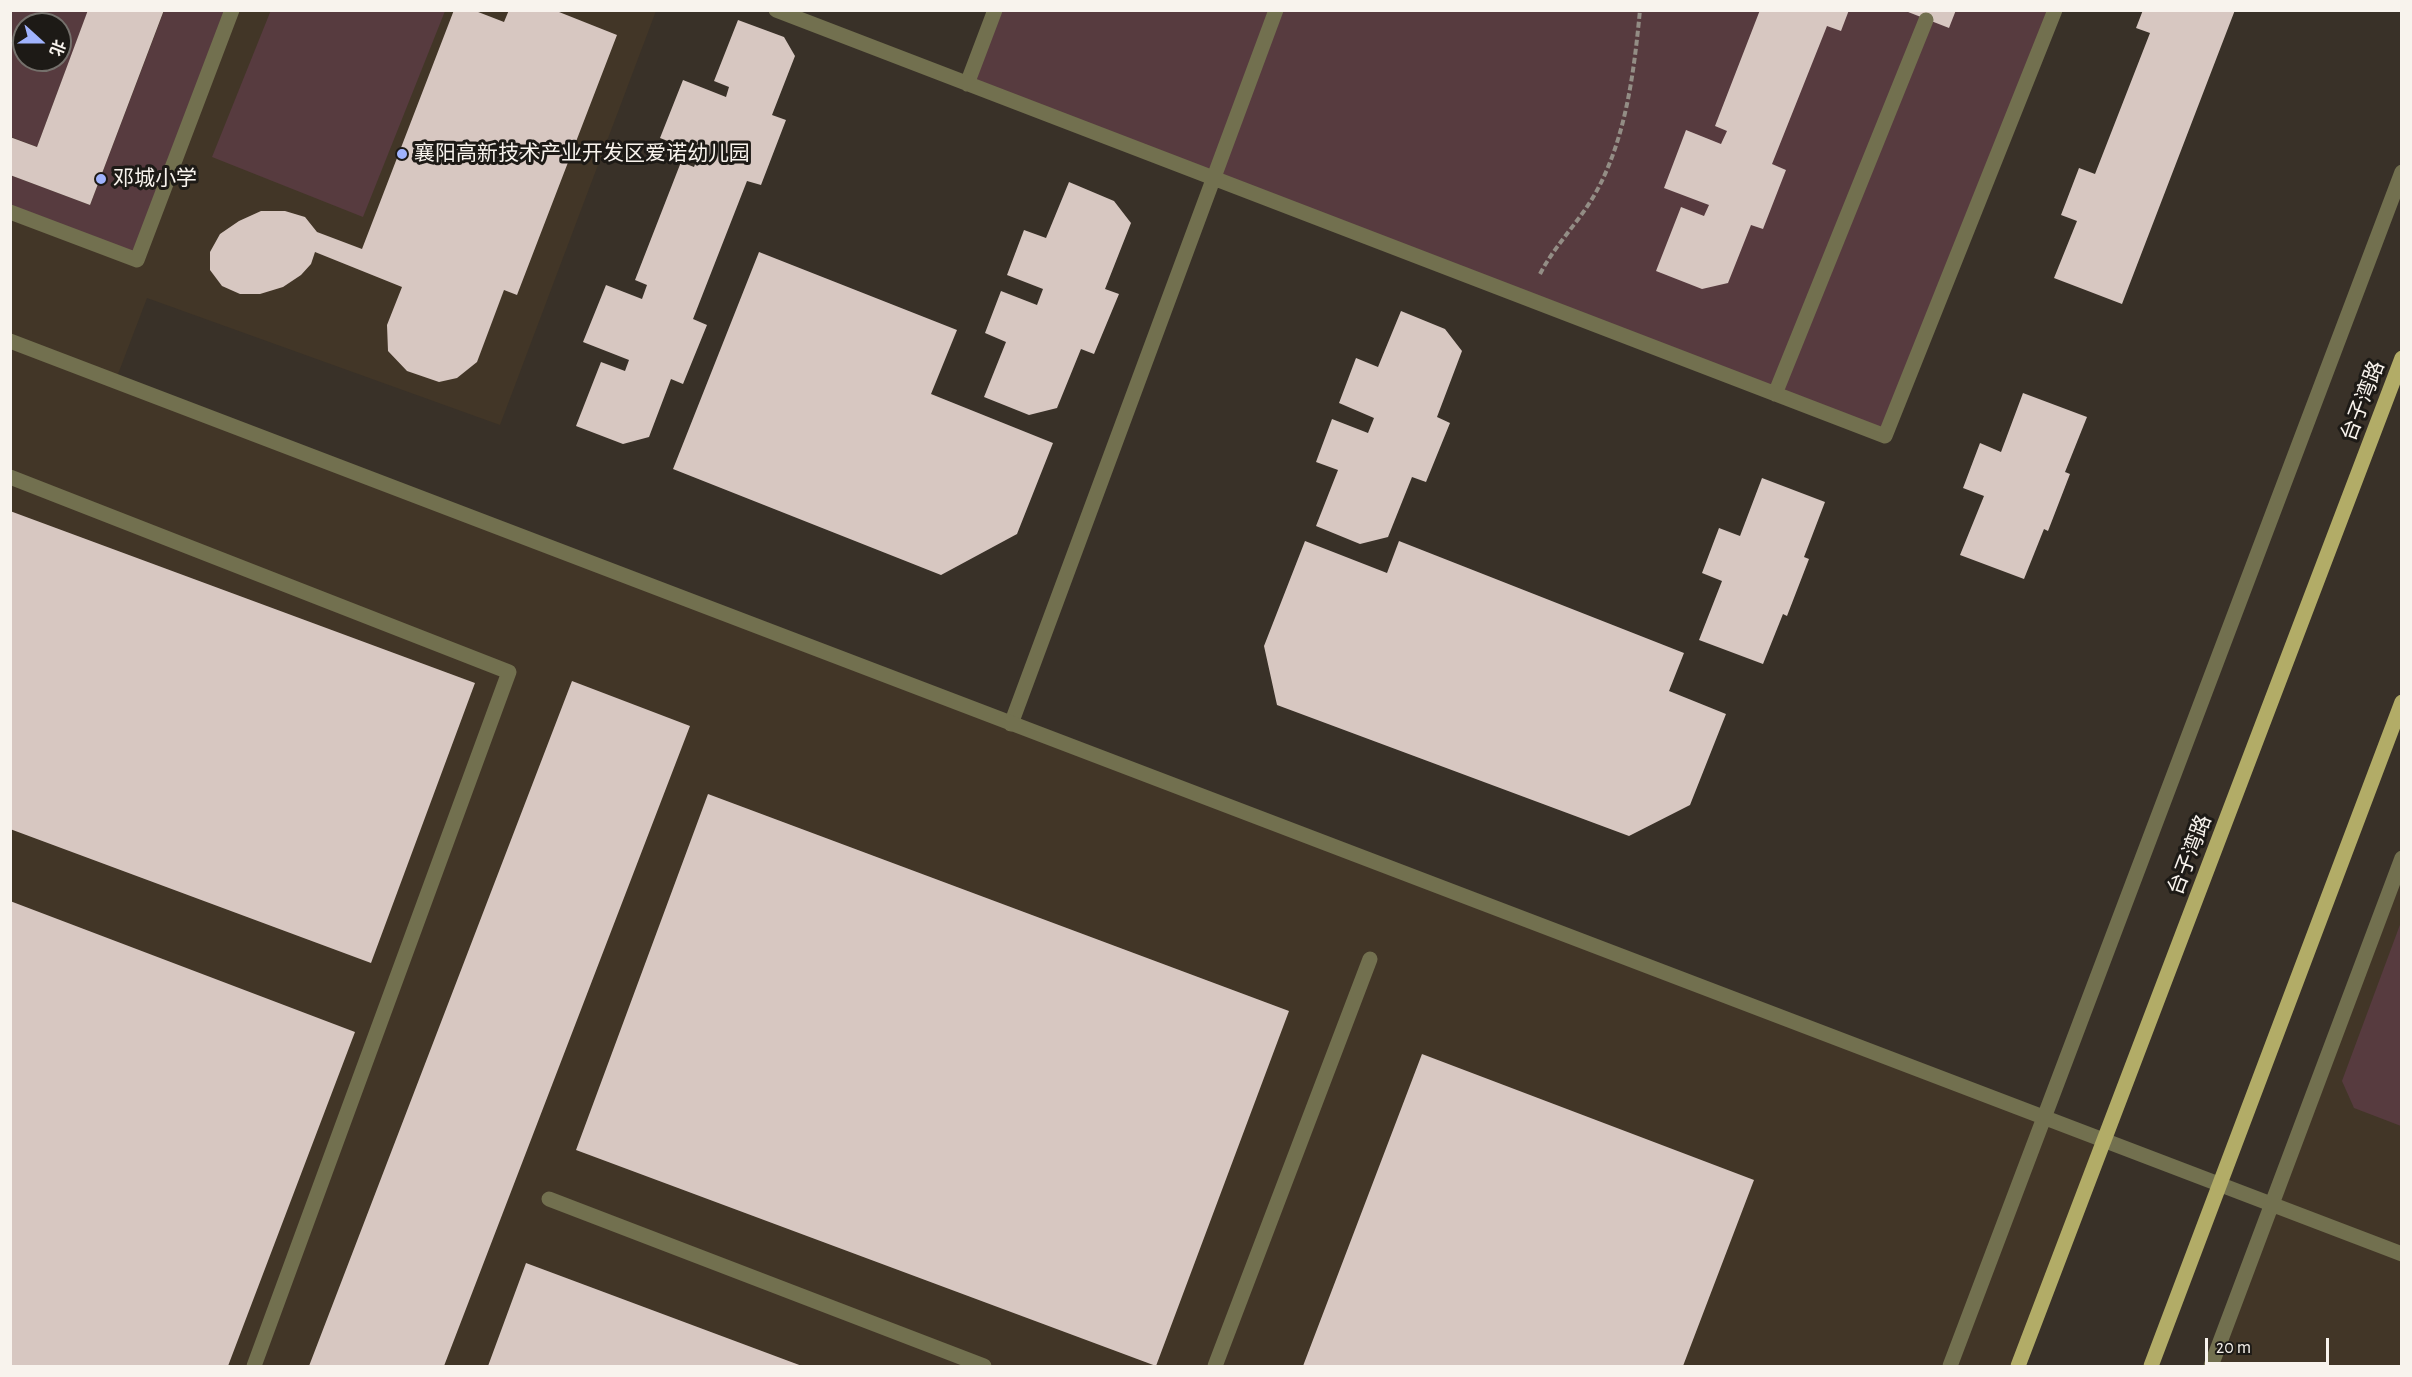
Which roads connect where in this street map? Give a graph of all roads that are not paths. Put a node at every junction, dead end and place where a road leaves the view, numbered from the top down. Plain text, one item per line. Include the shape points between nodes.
1 (232, 10) edge
2 (776, 10) edge
3 (994, 10) edge
4 (1276, 10) edge
5 (2055, 10) edge
6 (1926, 20) dead end
7 (967, 84) junction
8 (2402, 172) edge
9 (1214, 178) junction
10 (10, 212) edge
11 (10, 341) edge
12 (2402, 358) edge
13 (1775, 394) junction
14 (10, 477) edge
15 (2402, 702) edge
16 (1011, 724) junction
17 (2402, 858) edge
18 (1370, 959) dead end
19 (2044, 1119) junction
20 (2103, 1142) junction
21 (2219, 1186) junction
22 (549, 1199) dead end
23 (2271, 1206) junction
24 (2402, 1254) edge
25 (254, 1366) edge
26 (984, 1366) edge
27 (1215, 1366) edge
28 (1950, 1366) edge
29 (2018, 1366) edge
30 (2151, 1366) edge
31 (2211, 1366) edge

1 - 10 street via 137,260
2 - 7 street
3 - 7 street
4 - 9 street
5 - 13 street via 1886,436
6 - 13 street
7 - 9 street
8 - 19 street
9 - 13 street
9 - 16 street
11 - 16 street
12 - 20 main road, 台子湾路
14 - 25 street via 509,672
15 - 21 main road
16 - 19 street
17 - 23 street
18 - 27 street
19 - 20 street
19 - 28 street
20 - 21 street
20 - 29 main road, 台子湾路
21 - 23 street
21 - 30 main road
22 - 26 street
23 - 24 street
23 - 31 street

